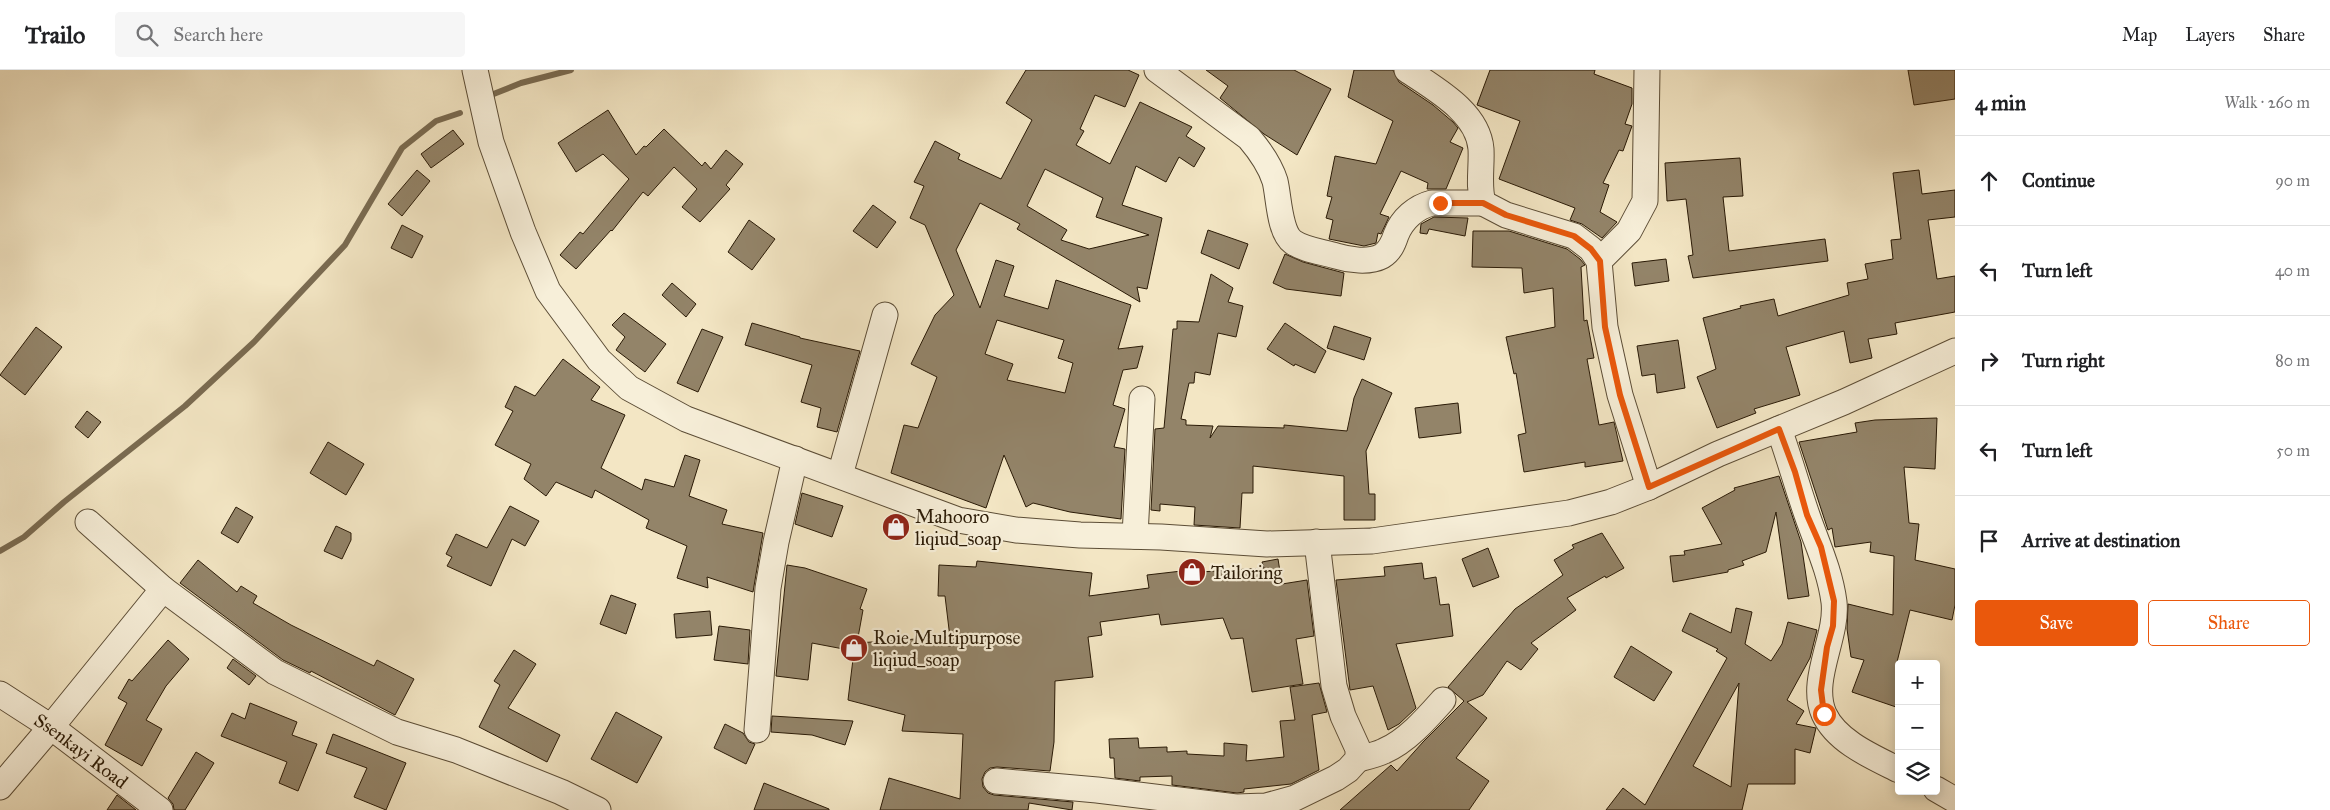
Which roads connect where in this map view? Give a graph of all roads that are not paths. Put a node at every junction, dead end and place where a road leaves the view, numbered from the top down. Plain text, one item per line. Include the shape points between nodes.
1 (475, 70) edge
2 (1157, 70) edge
3 (1407, 70) edge
4 (1647, 70) edge
5 (1483, 203) junction
6 (1600, 261) junction
7 (885, 315) dead end
8 (1955, 351) edge
9 (1142, 399) dead end
10 (1779, 429) junction
11 (795, 459) junction
12 (840, 475) junction
13 (1649, 487) junction
14 (88, 522) dead end
15 (1135, 536) junction
16 (1317, 542) junction
17 (163, 589) junction
18 (0, 694) edge
19 (1443, 700) dead end
20 (51, 727) junction
21 (757, 730) dead end
22 (1358, 759) junction
23 (1895, 768) edge
24 (996, 780) dead end
25 (0, 787) edge
26 (1940, 791) edge
27 (1955, 800) edge
28 (160, 810) edge
29 (598, 810) edge

1 - 11 street via 491,142 548,291 599,360 629,388 686,419
2 - 5 street via 1249,138 1258,149 1274,180 1285,230 1291,241 1299,246 1344,258 1373,260 1391,248 1396,234 1410,215 1424,205
3 - 5 street via 1444,95 1475,127 1481,149 1479,169
4 - 6 street via 1645,201 1629,231
5 - 6 street via 1506,215 1574,236
6 - 13 street via 1607,337 1620,395
7 - 12 street
8 - 10 street
9 - 15 street
10 - 13 street
10 - 23 street via 1821,547 1834,601 1833,626 1821,690 1824,714 1844,740
11 - 12 street
11 - 21 street via 768,588
12 - 15 street via 958,520 1016,530
13 - 16 street via 1611,502 1569,513 1372,541
14 - 17 street
15 - 16 street via 1267,544
16 - 22 street via 1334,686 1358,748
17 - 20 street
17 - 29 street via 275,672 398,732 456,750
18 - 20 street, Ssenkayi Road
19 - 22 street via 1401,740 1384,751
20 - 25 street
20 - 28 street, Ssenkayi Road
22 - 24 street via 1336,778 1295,798 1266,806 1201,804
26 - 27 street

